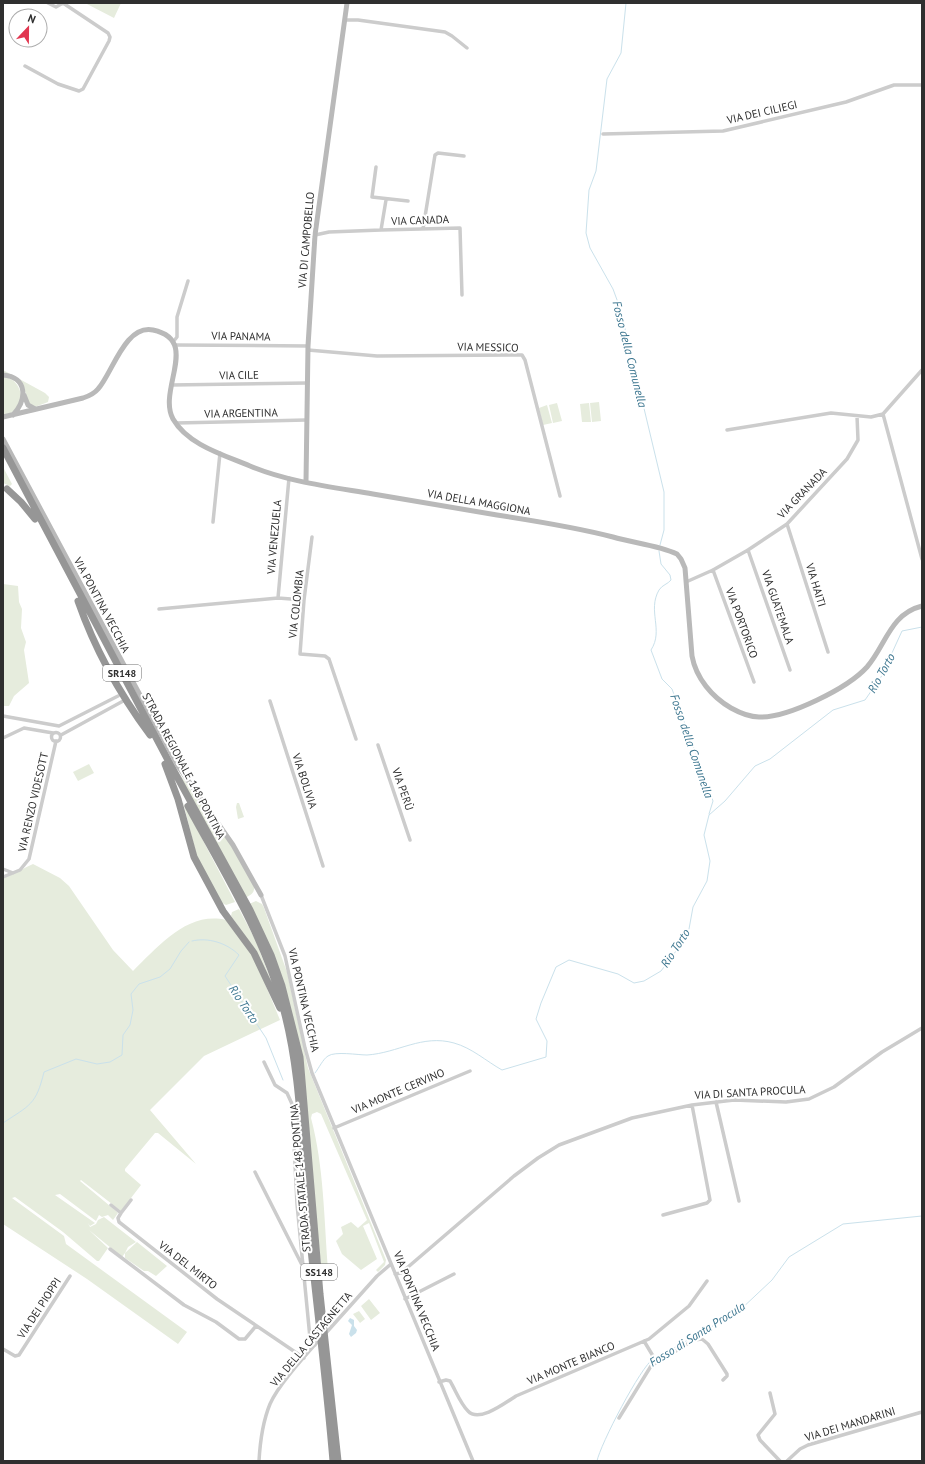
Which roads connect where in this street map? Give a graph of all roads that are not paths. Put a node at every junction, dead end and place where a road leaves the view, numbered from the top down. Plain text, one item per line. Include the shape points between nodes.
1 (48, 3) edge
2 (347, 3) edge
3 (345, 20) junction
4 (467, 48) dead end
5 (26, 66) dead end
6 (922, 85) edge
7 (603, 134) dead end
8 (464, 156) dead end
9 (376, 167) dead end
10 (386, 200) junction
11 (408, 201) dead end
12 (423, 229) junction
13 (381, 230) junction
14 (315, 235) junction
15 (188, 281) dead end
16 (462, 295) dead end
17 (174, 343) junction
18 (308, 348) junction
19 (922, 370) edge
20 (3, 375) edge
21 (307, 383) junction
22 (171, 385) junction
23 (24, 394) junction
24 (35, 410) junction
25 (883, 414) junction
26 (13, 415) junction
27 (857, 416) junction
28 (3, 417) edge
29 (306, 420) junction
30 (176, 423) junction
31 (727, 430) dead end
32 (4, 444) edge
33 (220, 453) junction
34 (3, 459) edge
35 (288, 478) junction
36 (306, 481) junction
37 (4, 489) edge
38 (560, 496) dead end
39 (35, 519) junction
40 (213, 522) dead end
41 (787, 524) junction
42 (312, 537) dead end
43 (748, 550) junction
44 (922, 560) edge
45 (713, 570) junction
46 (686, 582) junction
47 (278, 598) junction
48 (304, 600) junction
49 (78, 601) junction
50 (922, 606) edge
51 (159, 609) dead end
52 (828, 652) dead end
53 (790, 670) dead end
54 (754, 682) dead end
55 (119, 694) junction
56 (125, 700) junction
57 (270, 700) dead end
58 (113, 707) junction
59 (3, 716) edge
60 (54, 733) junction
61 (61, 734) junction
62 (150, 735) junction
63 (3, 738) edge
64 (356, 739) dead end
65 (56, 741) junction
66 (378, 745) dead end
67 (165, 764) junction
68 (410, 840) dead end
69 (323, 866) dead end
70 (3, 869) edge
71 (14, 873) junction
72 (3, 877) edge
73 (261, 895) joint
74 (240, 897) junction
75 (274, 970) junction
76 (288, 1026) junction
77 (922, 1028) edge
78 (264, 1062) dead end
79 (470, 1071) dead end
80 (299, 1073) junction
81 (300, 1084) junction
82 (716, 1102) junction
83 (692, 1105) junction
84 (334, 1128) junction
85 (255, 1172) dead end
86 (131, 1200) dead end
87 (739, 1200) dead end
88 (111, 1205) dead end
89 (121, 1213) junction
90 (663, 1215) dead end
91 (110, 1248) dead end
92 (391, 1264) junction
93 (305, 1270) junction
94 (395, 1274) junction
95 (454, 1274) dead end
96 (70, 1276) dead end
97 (707, 1281) dead end
98 (405, 1299) junction
99 (256, 1326) junction
100 (644, 1341) junction
101 (316, 1344) junction
102 (3, 1348) edge
103 (304, 1358) junction
104 (656, 1361) junction
105 (723, 1380) dead end
106 (439, 1382) junction
107 (770, 1393) dead end
108 (922, 1412) edge
109 (619, 1418) dead end
110 (259, 1461) edge
111 (333, 1461) edge
112 (338, 1461) edge
113 (472, 1461) edge
114 (780, 1461) edge
115 (787, 1461) edge

1 - 5 street via 56,7 63,3 108,33 110,40 83,89 79,91 58,84
2 - 3 street, VIA DI CAMPOBELLO
3 - 4 street via 444,32
3 - 14 street, VIA DI CAMPOBELLO
6 - 7 street, VIA DEI CILIEGI via 894,85 846,102 723,131
8 - 12 street via 440,153 434,155
9 - 10 street via 372,196
10 - 11 street via 389,198
10 - 13 street
12 - 13 street, VIA CANADA
12 - 16 street, VIA CANADA via 461,229
13 - 14 street, VIA CANADA
14 - 18 street, VIA DI CAMPOBELLO
15 - 17 street via 177,317 178,337
17 - 18 street, VIA PANAMA
17 - 22 street, VIA DELLA MAGGIONA via 178,355
17 - 24 street via 154,330 140,332 120,352 94,393
18 - 21 street, VIA DI CAMPOBELLO
18 - 38 street, VIA MESSICO via 377,356 522,355
19 - 25 street
20 - 23 street via 18,382
21 - 22 street, VIA CILE
21 - 29 street, VIA DI CAMPOBELLO
22 - 30 street, VIA DELLA MAGGIONA via 168,404
23 - 24 street via 28,405
23 - 26 street via 21,405
24 - 26 street
25 - 27 street via 873,417
25 - 44 street
26 - 28 street
27 - 31 street via 831,413
27 - 41 street, VIA GRANADA via 858,440 847,459
29 - 30 street, VIA ARGENTINA
29 - 36 street, VIA DI CAMPOBELLO
30 - 33 street, VIA DELLA MAGGIONA via 192,440
32 - 73 street, VIA PONTINA VECCHIA via 176,764 233,845
32 - 74 highway, STRADA REGIONALE 148 PONTINA / SR148 via 18,477
33 - 35 street, VIA DELLA MAGGIONA
33 - 40 street
34 - 39 highway, STRADA REGIONALE 148 PONTINA / SR148
35 - 36 street, VIA DELLA MAGGIONA
35 - 47 street, VIA VENEZUELA
36 - 46 street, VIA DELLA MAGGIONA via 583,529 669,551 681,559
37 - 39 highway via 20,500
39 - 49 highway, STRADA REGIONALE 148 PONTINA / SR148
41 - 43 street, VIA GRANADA
41 - 52 street, VIA HAITI
42 - 48 street, VIA COLOMBIA
43 - 45 street, VIA GRANADA
43 - 53 street, VIA GUATEMALA
45 - 46 street, VIA GRANADA
45 - 54 street, VIA PORTORICO
46 - 50 street, VIA DELLA MAGGIONA via 692,656 696,670 705,685 720,700 735,710 754,717 768,717 784,712 823,698 847,684 872,662 900,617
47 - 48 street
47 - 51 street
48 - 64 street, VIA COLOMBIA via 300,654 325,656 329,659
49 - 55 highway
49 - 62 highway, STRADA REGIONALE 148 PONTINA / SR148
55 - 56 highway
55 - 58 street
55 - 59 street via 58,726
56 - 58 street, VIA RENZO VIDESOTT
56 - 62 highway
57 - 69 street, VIA BOLIVIA
58 - 61 street, VIA RENZO VIDESOTT
60 - 61 street
60 - 63 street via 22,728
60 - 65 street, VIA RENZO VIDESOTT via 52,738
61 - 65 street, VIA RENZO VIDESOTT via 60,740
62 - 67 highway, STRADA REGIONALE 148 PONTINA / SR148
65 - 71 street, VIA RENZO VIDESOTT via 30,857 25,865
66 - 68 street, VIA PERÙ
67 - 74 highway, STRADA REGIONALE 148 PONTINA / SR148
67 - 76 highway via 194,857 222,911 252,950
70 - 71 street
71 - 72 street, VIA RENZO VIDESOTT
73 - 84 street, VIA PONTINA VECCHIA via 287,962 309,1062
74 - 75 highway, STRADA REGIONALE 148 PONTINA / SR148
75 - 76 highway, STRADA STATALE 148 PONTINA / SS148
75 - 80 highway, STRADA STATALE 148 PONTINA / SS148 via 292,1018
76 - 80 highway, STRADA STATALE 148 PONTINA / SS148
77 - 82 street, VIA DI SANTA PROCULA via 882,1052 834,1087 812,1098 788,1102
78 - 93 street via 275,1085 287,1093 292,1104 297,1204
79 - 84 street, VIA MONTE CERVINO
80 - 81 highway, STRADA STATALE 148 PONTINA / SS148
81 - 111 highway, STRADA STATALE 148 PONTINA / SS148 via 315,1298
81 - 112 highway, STRADA STATALE 148 PONTINA / SS148
82 - 83 street, VIA DI SANTA PROCULA
82 - 87 street
83 - 90 street via 710,1200
83 - 94 street, VIA DI SANTA PROCULA via 627,1119 552,1148 506,1182 401,1273
84 - 92 street, VIA PONTINA VECCHIA
85 - 93 street
86 - 89 street
88 - 89 street
89 - 99 street, VIA DEL MIRTO via 118,1222 208,1293
91 - 99 street via 181,1303 216,1322 239,1340 245,1339
92 - 94 street, VIA PONTINA VECCHIA
92 - 101 street, VIA DELLA CASTAGNETTA
93 - 101 street via 310,1338
94 - 98 street, VIA PONTINA VECCHIA
95 - 98 street
96 - 102 street, VIA DEI PIOPPI via 19,1355 14,1355
97 - 100 street, VIA MONTE BIANCO via 688,1307
98 - 106 street, VIA PONTINA VECCHIA
99 - 103 street, VIA DEL MIRTO
100 - 104 street
100 - 106 street, VIA MONTE BIANCO via 475,1416 468,1412 450,1381
101 - 103 street, VIA DELLA CASTAGNETTA
103 - 110 street, VIA DELLA CASTAGNETTA via 270,1404
104 - 105 street via 694,1340 702,1339 727,1374
104 - 109 street via 645,1373
106 - 113 street, VIA PONTINA VECCHIA
107 - 114 street via 775,1414 758,1435
108 - 115 street, VIA DEI MANDARINI via 808,1445

